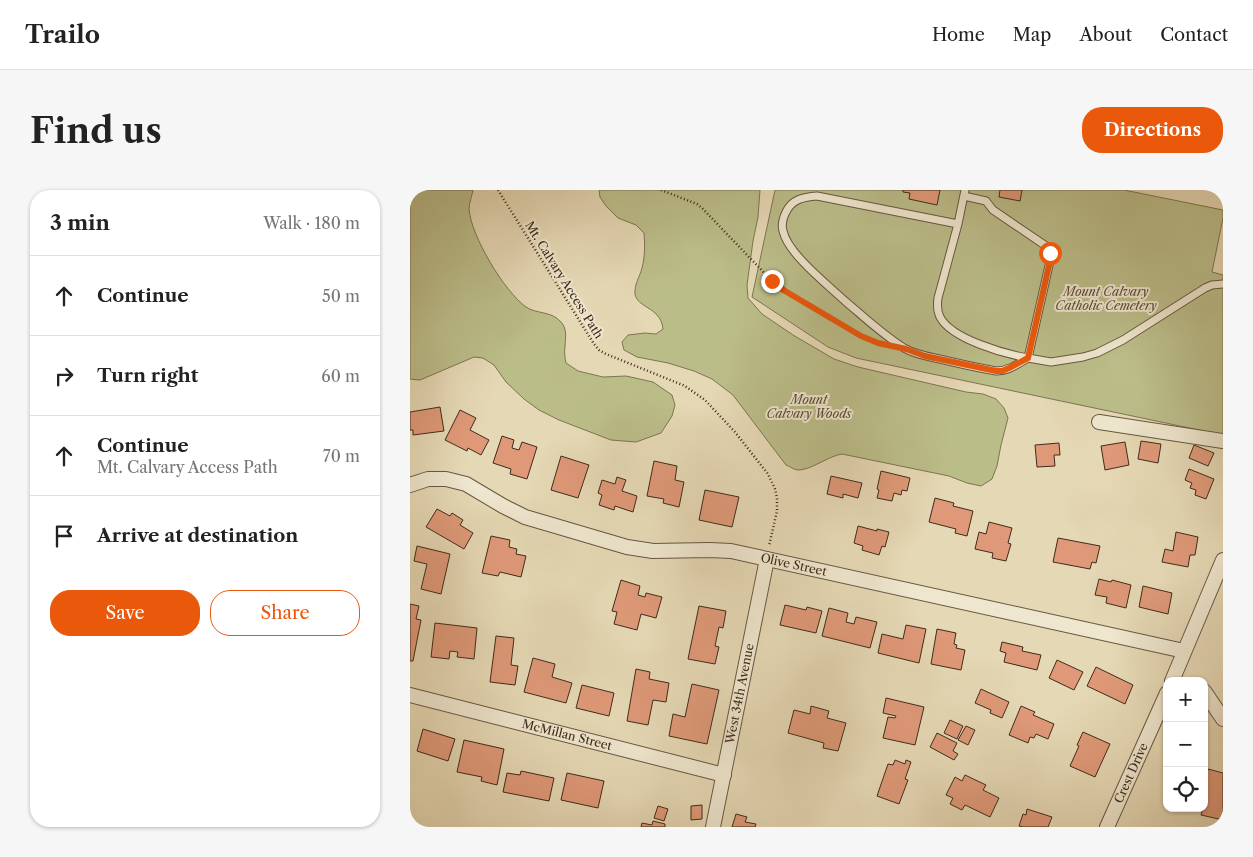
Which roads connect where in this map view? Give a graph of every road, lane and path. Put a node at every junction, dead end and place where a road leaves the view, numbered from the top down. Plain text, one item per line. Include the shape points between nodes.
1 (498, 190) edge
2 (661, 190) edge
3 (964, 193) edge
4 (958, 224) junction
5 (1223, 284) edge
6 (878, 343) dead end
7 (1028, 358) junction
8 (1099, 422) dead end
9 (1223, 441) edge
10 (410, 485) edge
11 (766, 559) junction
12 (1223, 560) edge
13 (1184, 651) junction
14 (1178, 677) edge
15 (410, 696) edge
16 (1208, 697) edge
17 (1163, 702) edge
18 (1223, 719) edge
19 (724, 775) junction
20 (713, 827) edge
21 (1107, 827) edge

1 - 11 path, Mt. Calvary Access Path via 599,350 685,386 705,400 768,474 775,489 777,511
2 - 6 path via 697,204 785,291
3 - 4 lane
3 - 7 lane via 986,201 993,210 1046,246 1050,253
4 - 7 lane via 938,298 941,320 977,343
4 - 7 lane via 818,196 807,196 790,205 782,223 790,246 815,274 874,326 906,349 996,371
5 - 7 lane via 1204,288 1123,340 1097,352 1051,362
8 - 9 street
10 - 11 street, Olive Street via 428,479 466,484 525,517 627,547 653,551 721,550
11 - 13 street, Olive Street
11 - 19 street, West 34th Avenue
12 - 13 street
13 - 14 street
15 - 19 street, McMillan Street
16 - 18 street
17 - 21 street, Crest Drive
19 - 20 street, West 34th Avenue

